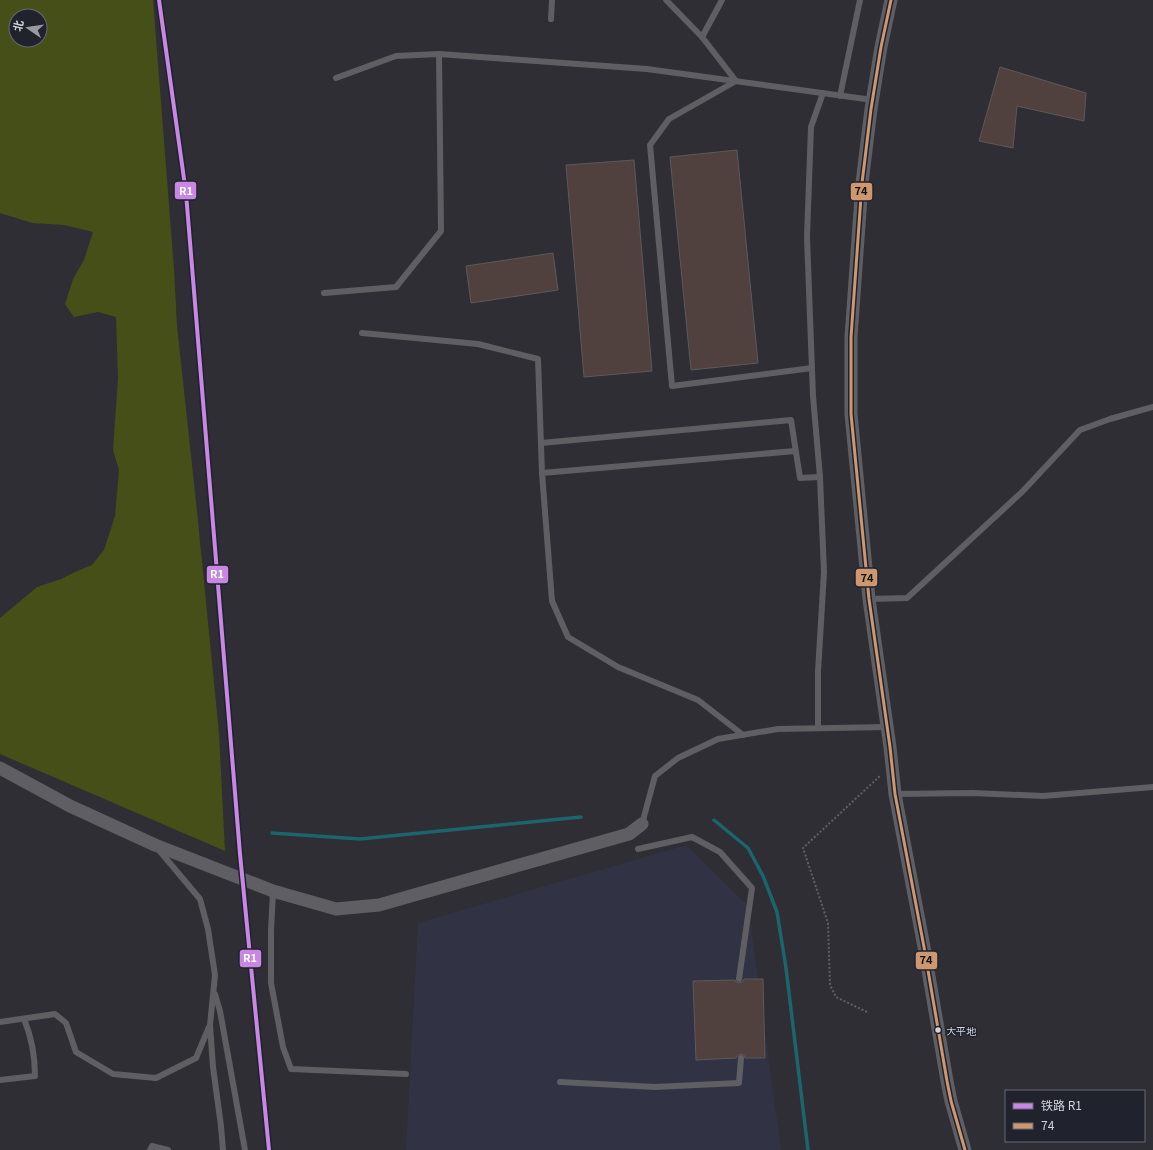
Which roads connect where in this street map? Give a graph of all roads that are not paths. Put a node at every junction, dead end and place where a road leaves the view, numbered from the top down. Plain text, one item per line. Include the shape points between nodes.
1 (552, 0) edge
2 (666, 0) edge
3 (722, 0) edge
4 (860, 0) edge
5 (891, 0) edge
6 (551, 20) dead end
7 (702, 37) junction
8 (439, 54) junction
9 (336, 78) dead end
10 (736, 82) junction
11 (823, 94) junction
12 (840, 96) junction
13 (873, 100) junction
14 (324, 293) dead end
15 (362, 333) dead end
16 (812, 368) junction
17 (1153, 407) edge
18 (541, 442) junction
19 (795, 451) junction
20 (542, 473) junction
21 (820, 477) junction
22 (869, 599) junction
23 (887, 727) junction
24 (818, 728) junction
25 (743, 735) junction
26 (0, 768) edge
27 (1153, 787) edge
28 (895, 794) junction
29 (642, 824) joint
30 (155, 845) junction
31 (638, 849) dead end
32 (273, 891) junction
33 (739, 979) dead end
34 (214, 991) junction
35 (24, 1019) junction
36 (0, 1022) edge
37 (210, 1025) junction
38 (741, 1058) dead end
39 (406, 1074) dead end
40 (0, 1080) edge
41 (560, 1082) dead end
42 (150, 1150) edge
43 (168, 1150) edge
44 (223, 1150) edge
45 (245, 1150) edge
46 (965, 1150) edge

1 - 6 lane
2 - 7 lane
3 - 7 lane
4 - 12 lane
5 - 13 street
7 - 10 lane
8 - 9 lane via 396,56
8 - 10 lane via 647,69
8 - 14 lane via 441,231 396,287
10 - 11 lane
10 - 16 lane via 669,119 650,145 672,386
11 - 12 lane
11 - 16 lane via 811,127 807,237
12 - 13 lane
13 - 22 street via 862,183 851,337 851,414
15 - 18 lane via 478,344 538,359
16 - 21 lane
17 - 22 lane via 1080,430 1022,492 907,598
18 - 19 lane via 791,420
18 - 20 lane
19 - 20 lane
19 - 21 lane via 800,478
20 - 25 lane via 552,601 568,637 618,667 698,700
21 - 24 lane via 824,572 818,672
22 - 23 street
23 - 24 lane
23 - 28 street
24 - 25 lane via 778,729
25 - 29 lane via 718,739 678,758 655,776
26 - 30 street via 70,806
27 - 28 lane via 1044,796 972,793
28 - 46 street via 947,1081
29 - 32 street via 629,834 379,905 336,909
30 - 32 street
30 - 34 lane via 200,899 208,929 215,975
31 - 33 lane via 692,837 720,852 752,888
32 - 39 lane via 271,983 283,1047 291,1069
34 - 37 lane
34 - 45 lane via 220,1011
35 - 36 lane
35 - 37 lane via 55,1014 66,1023 76,1052 113,1074 156,1078 196,1058
35 - 40 lane via 35,1059 34,1076
37 - 44 lane
38 - 41 lane via 739,1083 655,1087
42 - 43 lane via 152,1146

